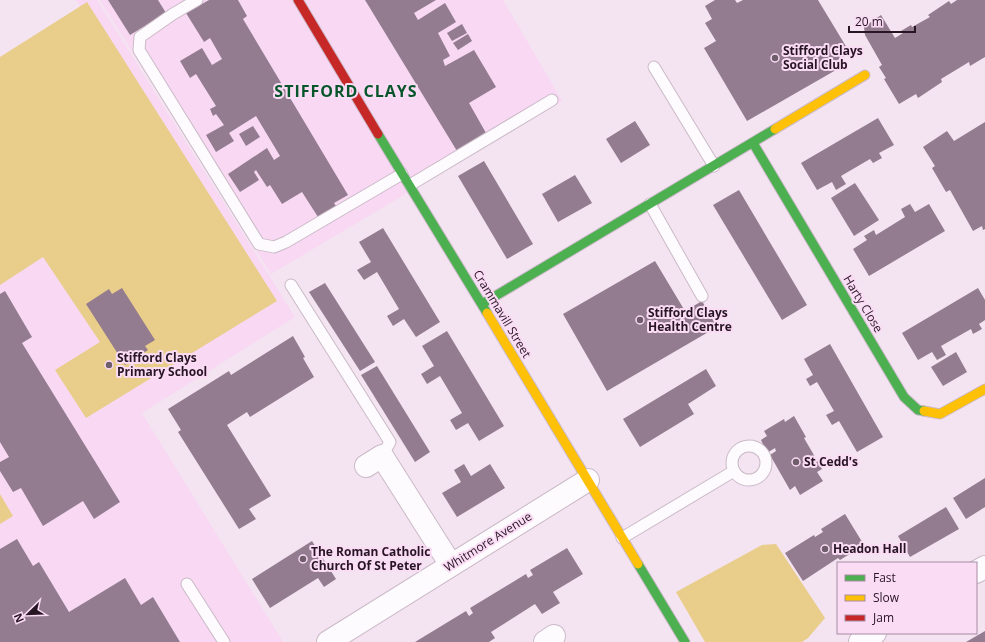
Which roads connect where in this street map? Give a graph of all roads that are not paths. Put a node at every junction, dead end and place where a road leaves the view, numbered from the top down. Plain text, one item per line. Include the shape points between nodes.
1 (197, 0) edge
2 (298, 0) edge
3 (654, 67) dead end
4 (865, 75) dead end
5 (552, 100) dead end
6 (753, 143) junction
7 (714, 166) junction
8 (402, 174) junction
9 (410, 185) junction
10 (650, 204) junction
11 (291, 285) dead end
12 (702, 296) dead end
13 (482, 304) junction
14 (985, 389) edge
15 (374, 461) joint
16 (734, 471) dead end
17 (588, 480) junction
18 (622, 538) junction
19 (451, 565) junction
20 (187, 584) dead end
21 (873, 634) edge
22 (333, 641) edge
23 (224, 642) edge
24 (685, 642) edge
25 (860, 642) edge

1 - 8 lane via 140,37 139,50 259,244 274,247 286,242
2 - 8 street, Crammavill Street
3 - 7 lane
4 - 6 street
5 - 9 lane
6 - 7 street
6 - 14 street, Harty Close via 904,397 918,410 940,414
7 - 10 street
8 - 9 street, Crammavill Street
9 - 13 street, Crammavill Street
10 - 12 lane
10 - 13 street
11 - 15 lane via 390,442
13 - 17 street, Crammavill Street
15 - 19 street
16 - 18 lane
17 - 18 street, Crammavill Street
17 - 19 street, Whitmore Avenue
18 - 24 street, Crammavill Street
19 - 22 street, Whitmore Avenue
20 - 23 lane
21 - 25 street

